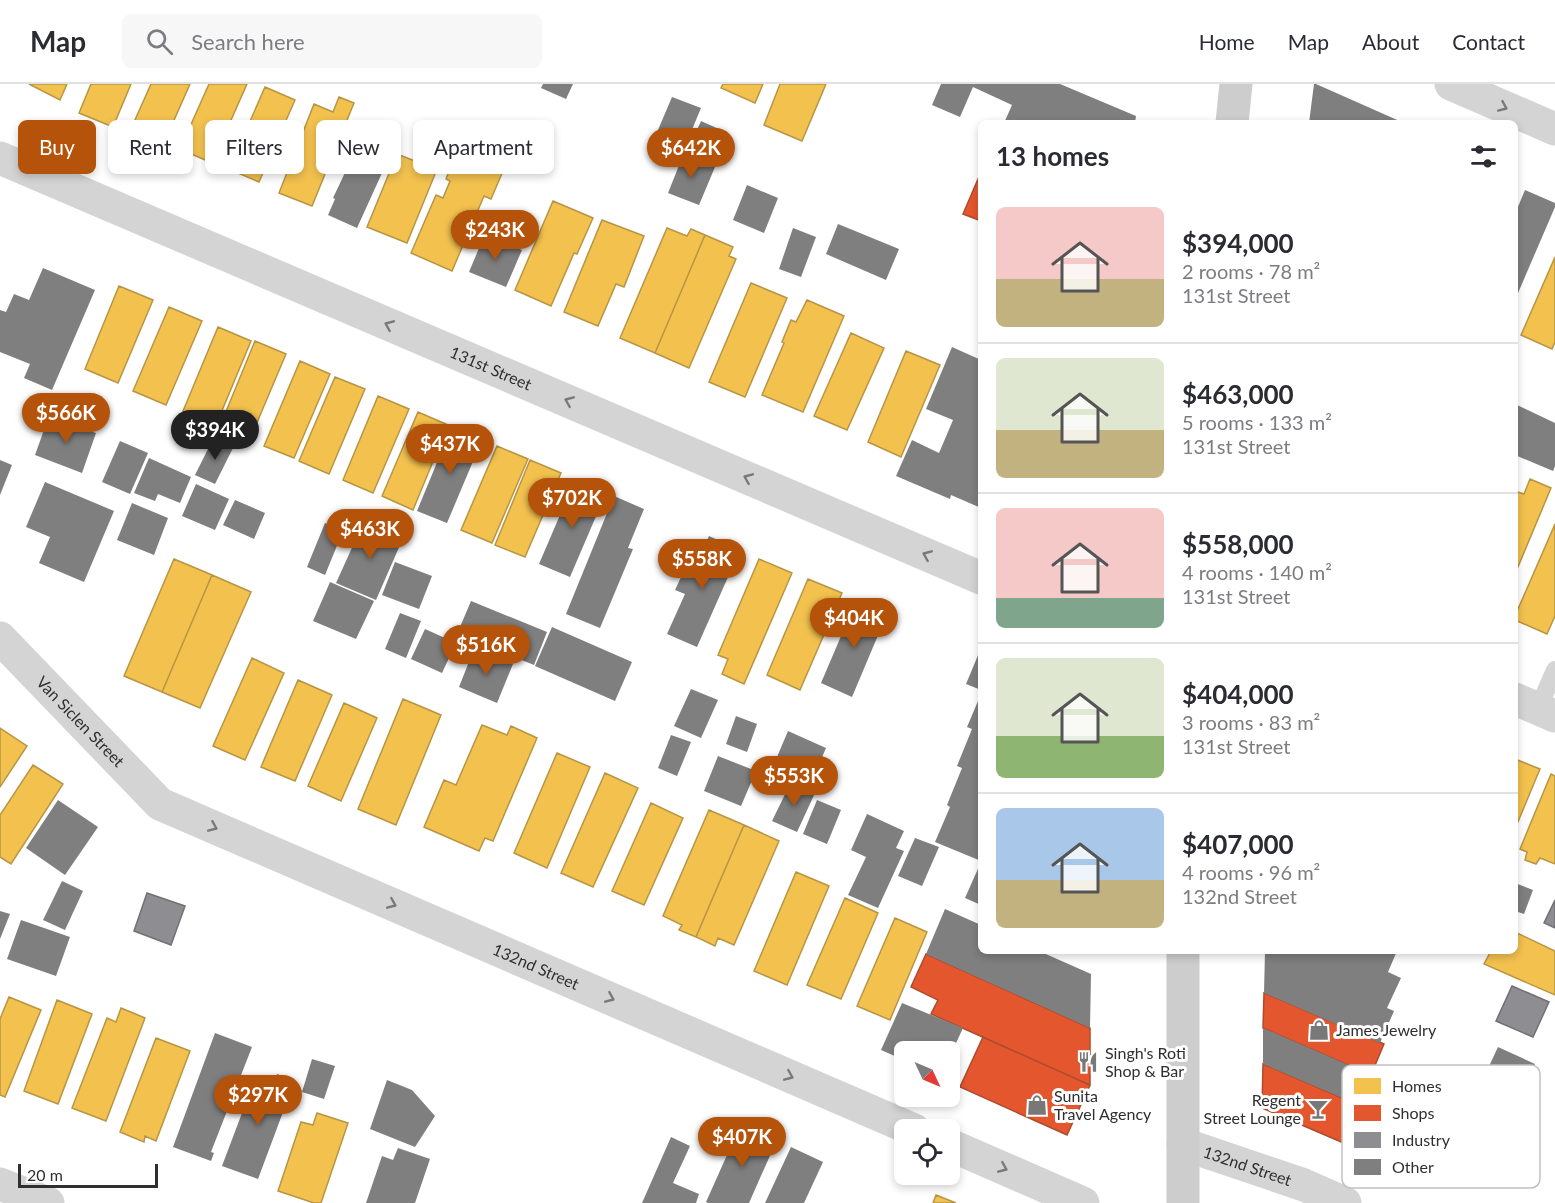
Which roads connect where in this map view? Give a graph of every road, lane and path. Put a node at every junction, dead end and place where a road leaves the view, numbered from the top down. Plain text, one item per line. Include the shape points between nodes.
1 (1236, 84) edge
2 (1451, 84) edge
3 (1232, 120) edge
4 (1555, 129) edge
5 (0, 158) edge
6 (978, 577) edge
7 (0, 638) edge
8 (1555, 670) edge
9 (1536, 708) edge
10 (160, 804) joint
11 (1183, 954) edge
12 (894, 1121) edge
13 (1182, 1144) junction
14 (960, 1149) edge
15 (0, 1184) edge
16 (48, 1203) edge
17 (1083, 1203) edge
18 (1183, 1203) edge
19 (1345, 1203) edge

1 - 3 street
2 -> 4 street
6 -> 5 street, 131st Street
7 - 10 street, Van Siclen Street
8 - 9 lane
10 -> 12 street, 132nd Street
11 - 13 street
13 - 18 street
13 - 19 street, 132nd Street
14 -> 17 street
15 - 16 street

